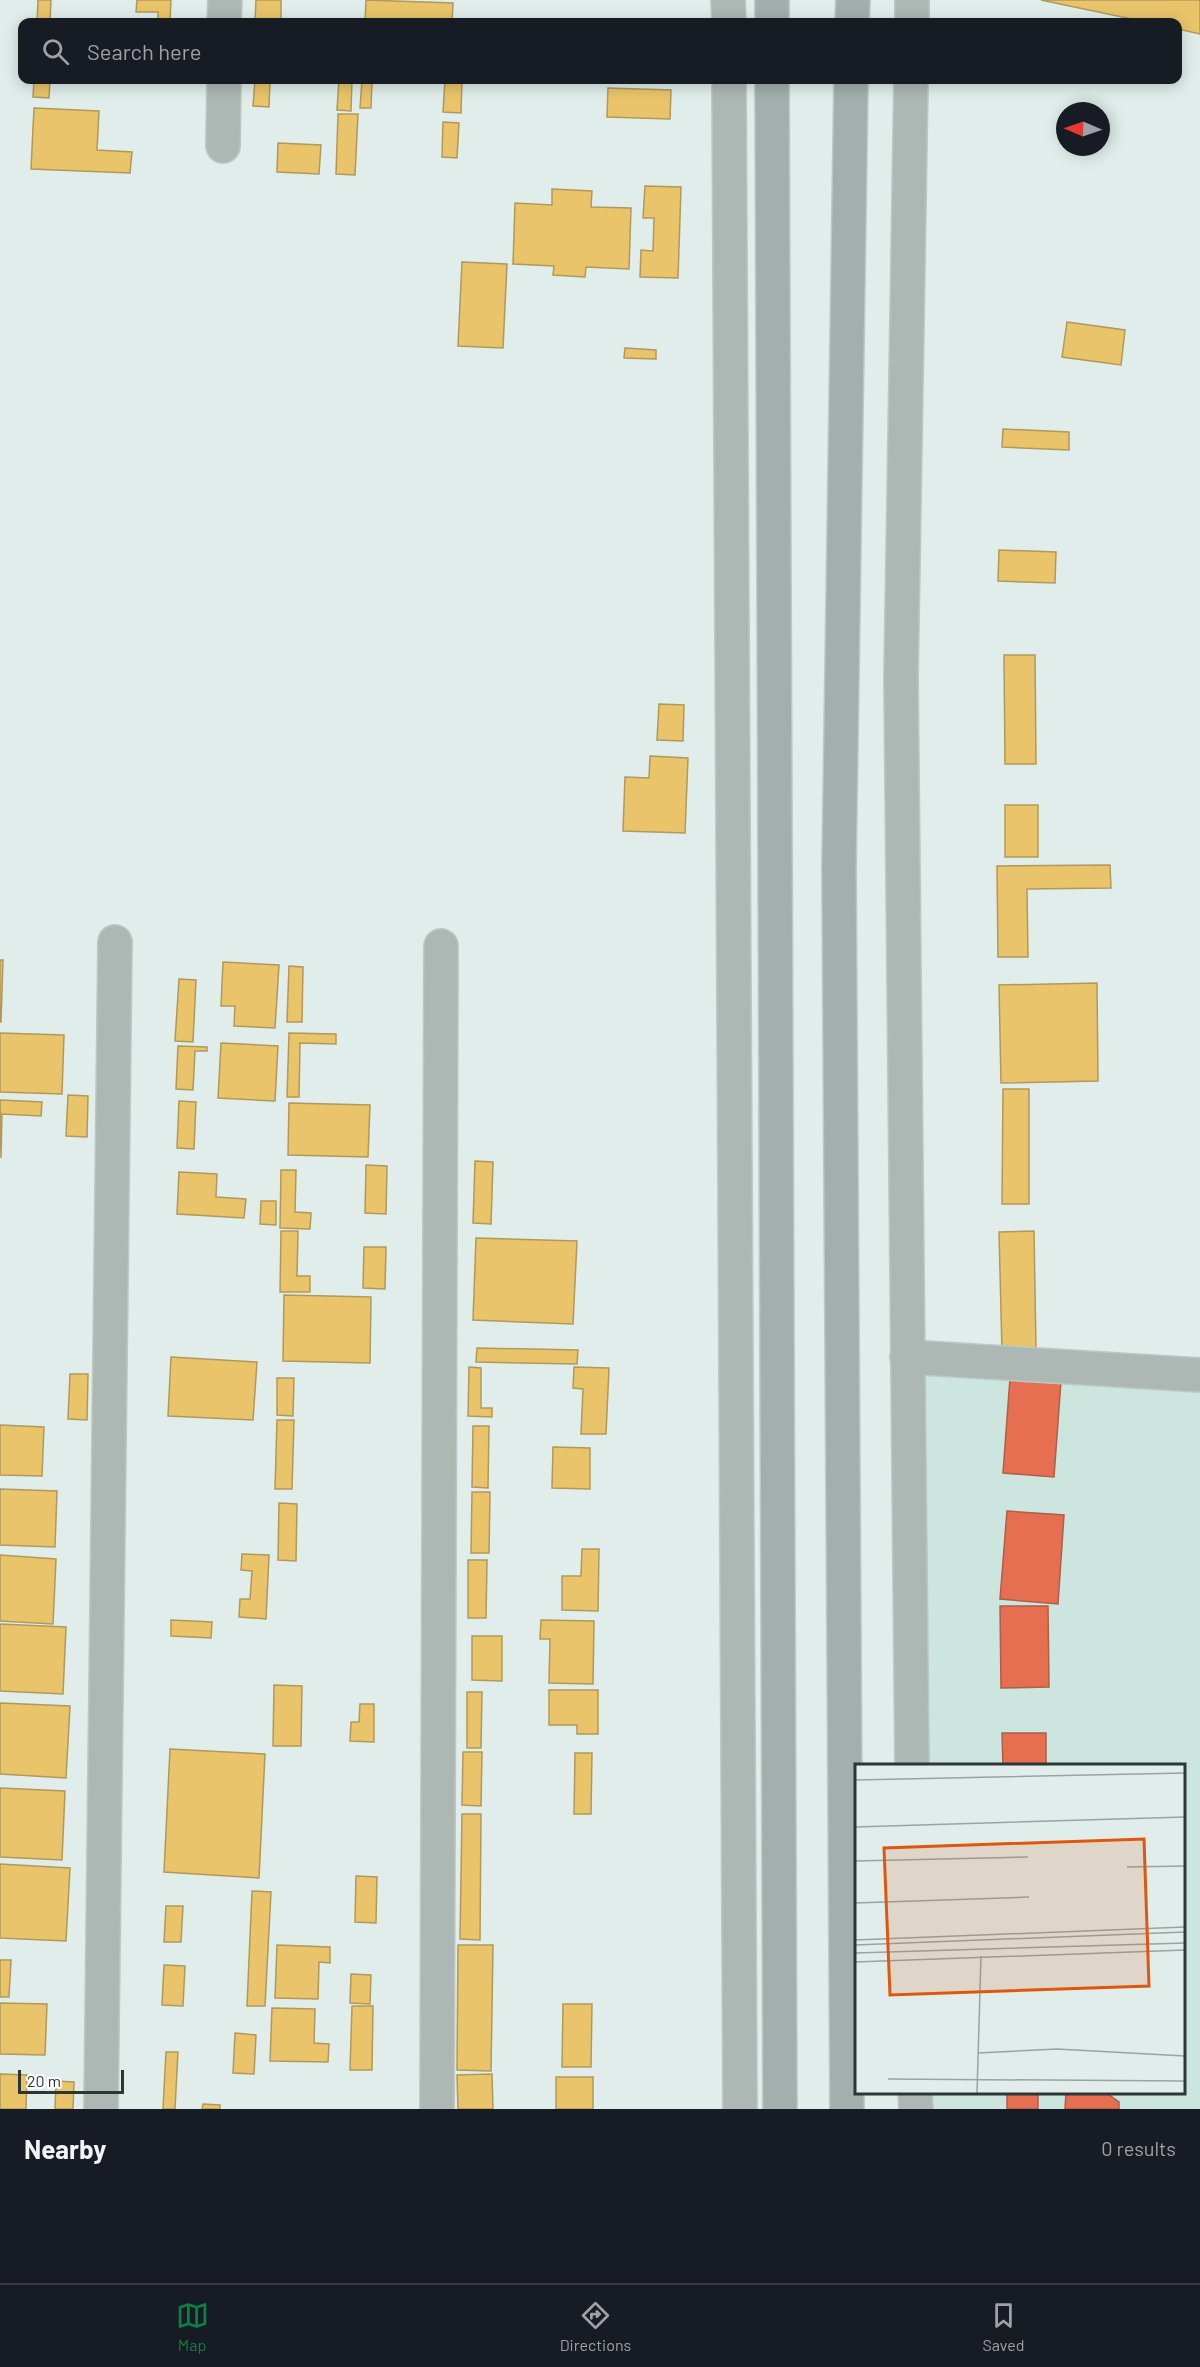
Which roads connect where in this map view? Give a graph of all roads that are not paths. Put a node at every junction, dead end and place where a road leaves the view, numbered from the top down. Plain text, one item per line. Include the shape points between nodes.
1 (225, 0) edge
2 (728, 0) edge
3 (772, 0) edge
4 (853, 0) edge
5 (912, 0) edge
6 (224, 18) edge
7 (729, 18) edge
8 (772, 18) edge
9 (852, 18) edge
10 (912, 18) edge
11 (224, 84) edge
12 (729, 84) edge
13 (772, 84) edge
14 (851, 84) edge
15 (911, 84) edge
16 (223, 146) dead end
17 (115, 942) dead end
18 (441, 946) dead end
19 (907, 1357) junction
20 (1200, 1375) edge
21 (912, 1764) edge
22 (915, 2094) edge
23 (101, 2109) edge
24 (437, 2109) edge
25 (740, 2109) edge
26 (780, 2109) edge
27 (847, 2109) edge
28 (916, 2109) edge

1 - 6 street
2 - 7 street
3 - 8 main road
4 - 9 main road
5 - 10 street
11 - 16 street
12 - 25 street
13 - 26 main road
14 - 27 main road via 839,868
15 - 19 street via 901,678
17 - 23 street
18 - 24 street
19 - 20 street
19 - 21 street
22 - 28 street

